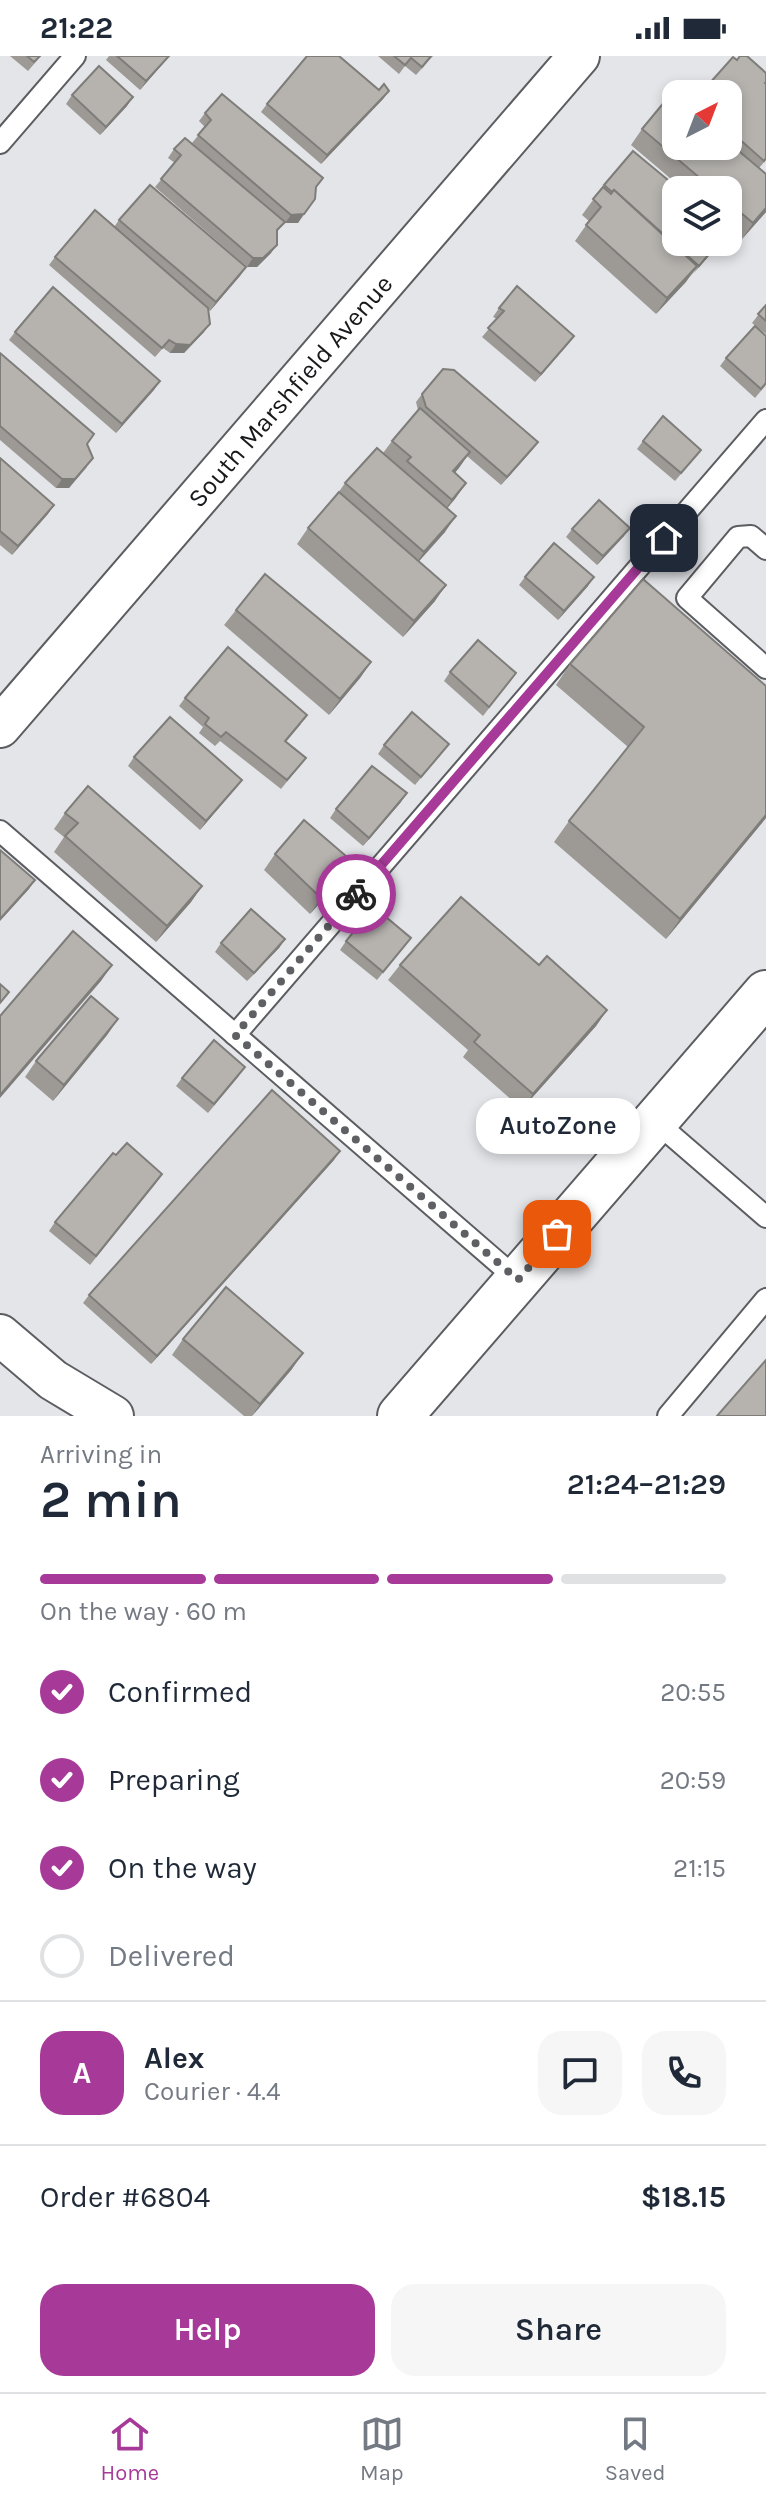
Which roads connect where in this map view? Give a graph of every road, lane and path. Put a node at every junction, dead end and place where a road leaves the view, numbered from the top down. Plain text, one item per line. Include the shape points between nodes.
1 (75, 56) edge
2 (579, 56) edge
3 (0, 143) edge
4 (766, 420) edge
5 (766, 549) edge
6 (766, 668) edge
7 (0, 727) edge
8 (0, 831) edge
9 (766, 993) edge
10 (235, 1035) junction
11 (655, 1121) junction
12 (766, 1217) edge
13 (518, 1280) junction
14 (766, 1299) edge
15 (0, 1335) edge
16 (113, 1416) edge
17 (400, 1416) edge
18 (668, 1416) edge

1 - 3 lane
2 - 7 street, South Marshfield Avenue
4 - 10 lane
5 - 6 lane via 751,536 738,537 687,598
8 - 10 lane
9 - 11 main road
10 - 13 lane
11 - 12 lane
11 - 13 main road
13 - 17 main road
14 - 18 lane
15 - 16 street via 53,1380

